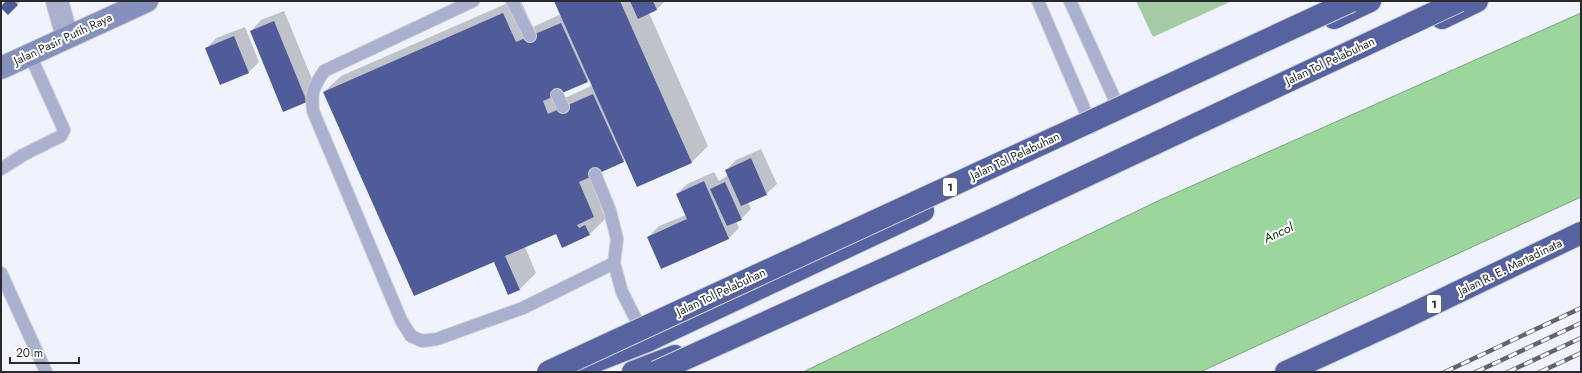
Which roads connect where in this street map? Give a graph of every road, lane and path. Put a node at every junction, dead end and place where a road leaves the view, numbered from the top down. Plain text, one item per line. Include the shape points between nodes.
1 (57, 1) edge
2 (147, 1) edge
3 (473, 1) edge
4 (512, 1) edge
5 (1038, 1) edge
6 (1070, 1) edge
7 (1351, 1) edge
8 (1370, 1) edge
9 (1459, 1) edge
10 (1477, 1) edge
11 (530, 36) dead end
12 (67, 37) junction
13 (30, 54) junction
14 (1, 68) edge
15 (557, 95) dead end
16 (563, 107) dead end
17 (1123, 116) junction
18 (1094, 130) junction
19 (1, 169) edge
20 (595, 174) dead end
21 (1581, 233) edge
22 (614, 263) junction
23 (1, 273) edge
24 (647, 341) junction
25 (46, 372) edge
26 (548, 372) edge
27 (567, 372) edge
28 (632, 372) edge
29 (656, 372) edge
30 (1286, 372) edge

1 - 12 street
2 - 12 street, Jalan Pasir Putih Raya
3 - 22 lane via 324,71 311,96 313,111 401,320 411,336 422,341 437,339 523,308
4 - 11 lane
5 - 18 lane
6 - 17 lane
7 - 26 highway, Jalan Tol Pelabuhan / 1, bridge
8 - 17 highway
9 - 29 highway, Jalan Tol Pelabuhan, bridge via 977,227
10 - 28 highway via 949,250
12 - 13 street, Jalan Pasir Putih Raya
13 - 14 street, Jalan Pasir Putih Raya
13 - 19 lane via 64,130 61,136
15 - 16 lane
17 - 18 highway
18 - 24 highway
20 - 22 lane via 610,211 617,239
21 - 30 highway, Jalan R. E. Martadinata / 1
22 - 24 lane via 622,292
23 - 25 lane
24 - 27 highway

